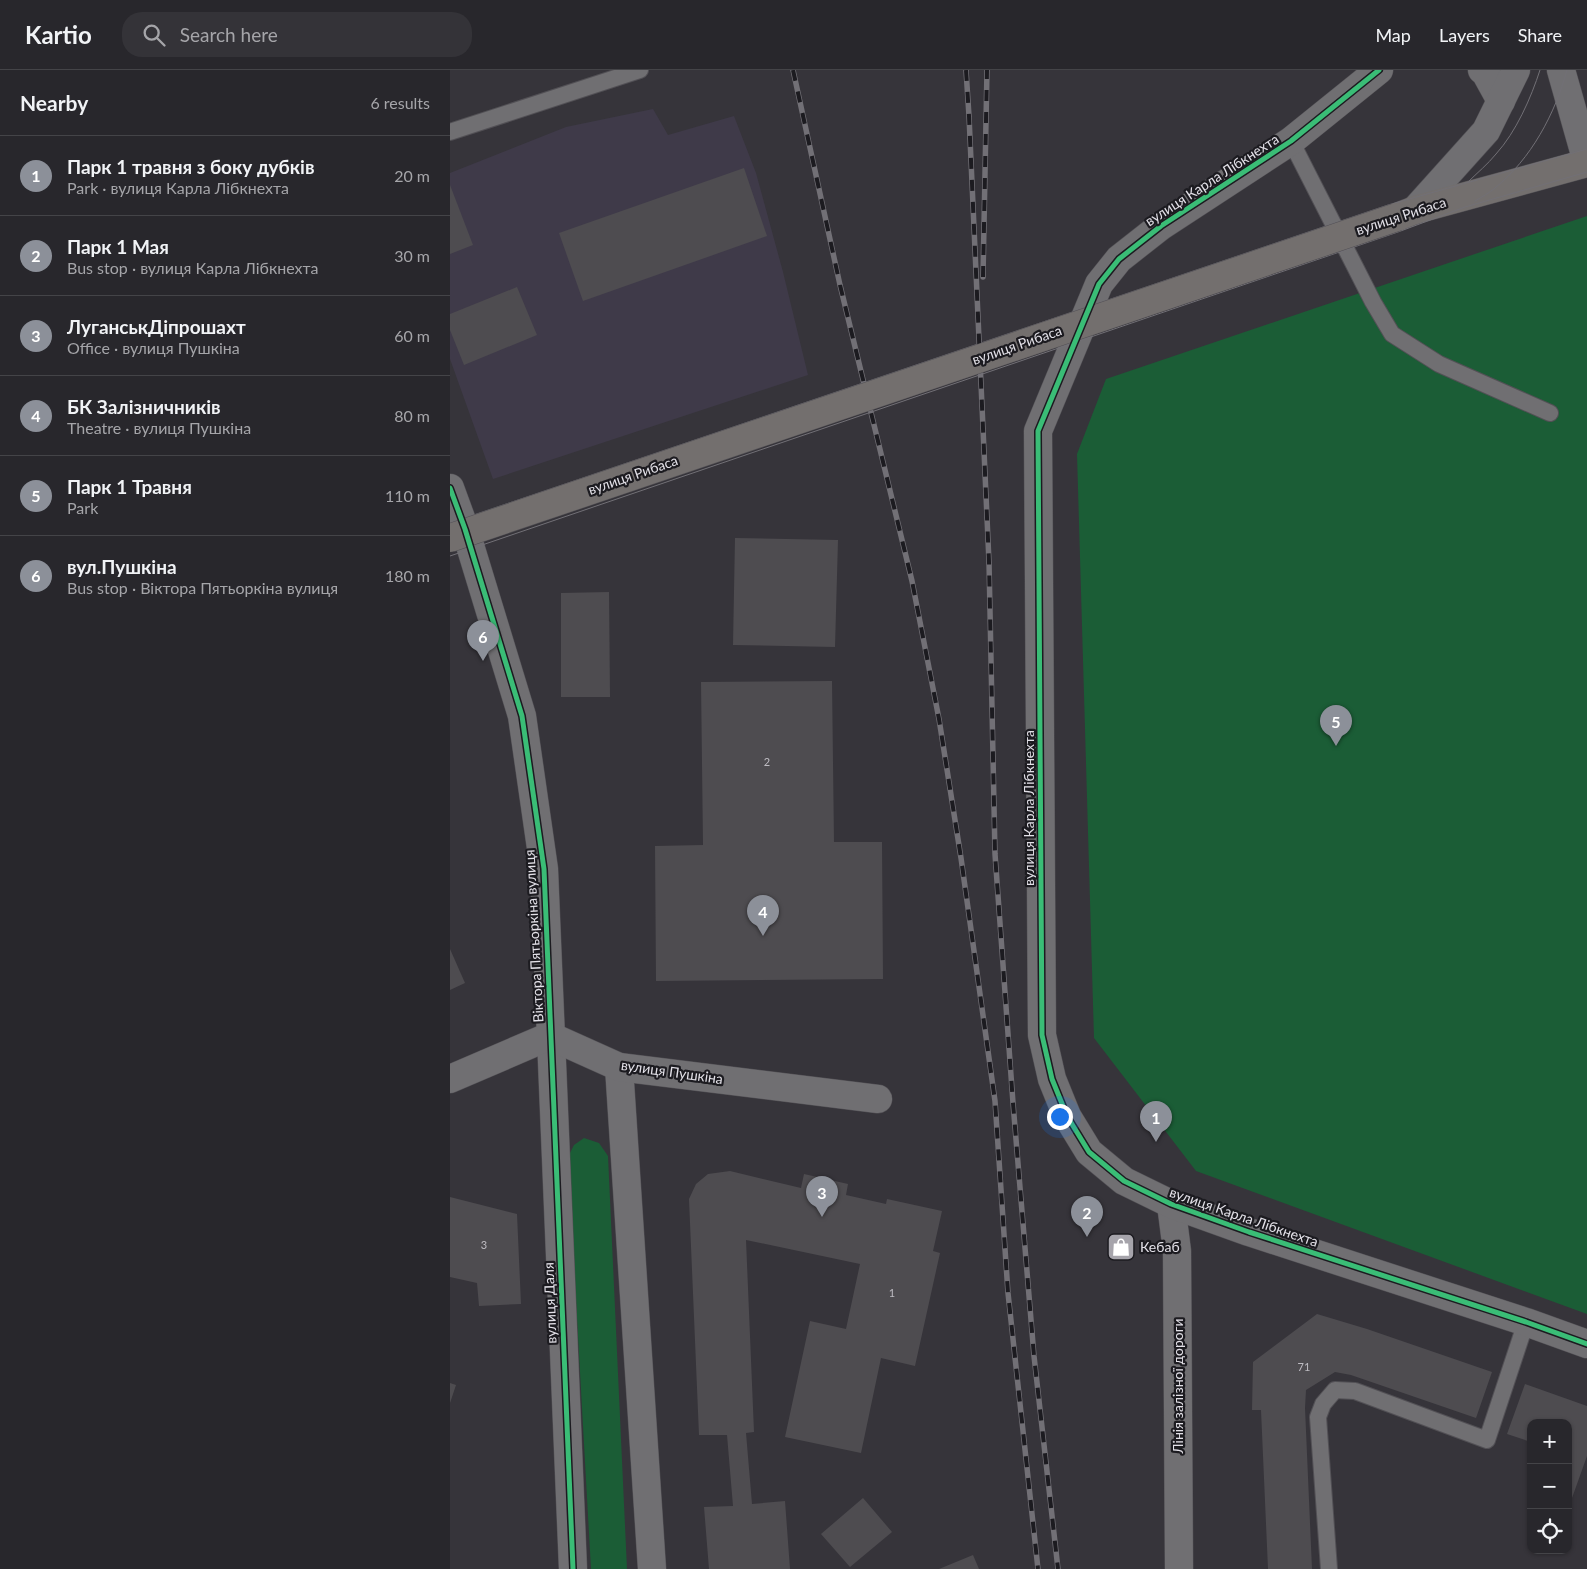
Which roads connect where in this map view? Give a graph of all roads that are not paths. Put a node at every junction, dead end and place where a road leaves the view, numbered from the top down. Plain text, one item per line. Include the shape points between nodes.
1 (640, 70) edge
2 (1482, 70) edge
3 (1516, 70) edge
4 (1561, 70) edge
5 (1379, 71) edge
6 (1501, 102) junction
7 (450, 132) edge
8 (1292, 141) junction
9 (1587, 163) edge
10 (1406, 213) junction
11 (1550, 413) dead end
12 (450, 488) edge
13 (450, 538) edge
14 (550, 1036) junction
15 (619, 1067) junction
16 (450, 1079) edge
17 (878, 1098) dead end
18 (1171, 1204) junction
19 (1526, 1322) junction
20 (1587, 1344) edge
21 (573, 1569) edge
22 (652, 1569) edge
23 (1179, 1569) edge
24 (1329, 1569) edge

1 - 7 lane
2 - 6 street
3 - 6 street
4 - 9 street
5 - 8 street, вулиця Карла Лібкнехта
6 - 10 street via 1486,131
8 - 11 lane via 1392,334 1439,364
8 - 18 street, вулиця Карла Лібкнехта via 1161,226 1119,259 1099,284 1038,431 1042,1035 1052,1079 1067,1116 1090,1152 1124,1181
9 - 10 main road, вулиця Рибаса
10 - 13 main road, вулиця Рибаса, bridge
12 - 14 street, Віктора Пятьоркіна вулиця via 522,716 544,869
14 - 15 street, вулиця Пушкіна
14 - 16 street
14 - 21 street, вулиця Даля
15 - 17 street, вулиця Пушкіна
15 - 22 street
18 - 19 street, вулиця Карла Лібкнехта
18 - 23 street, Лінія залізної дороги via 1178,1251
19 - 20 street, вулиця Карла Лібкнехта
19 - 24 lane via 1487,1440 1355,1391 1335,1390 1322,1404 1318,1417

